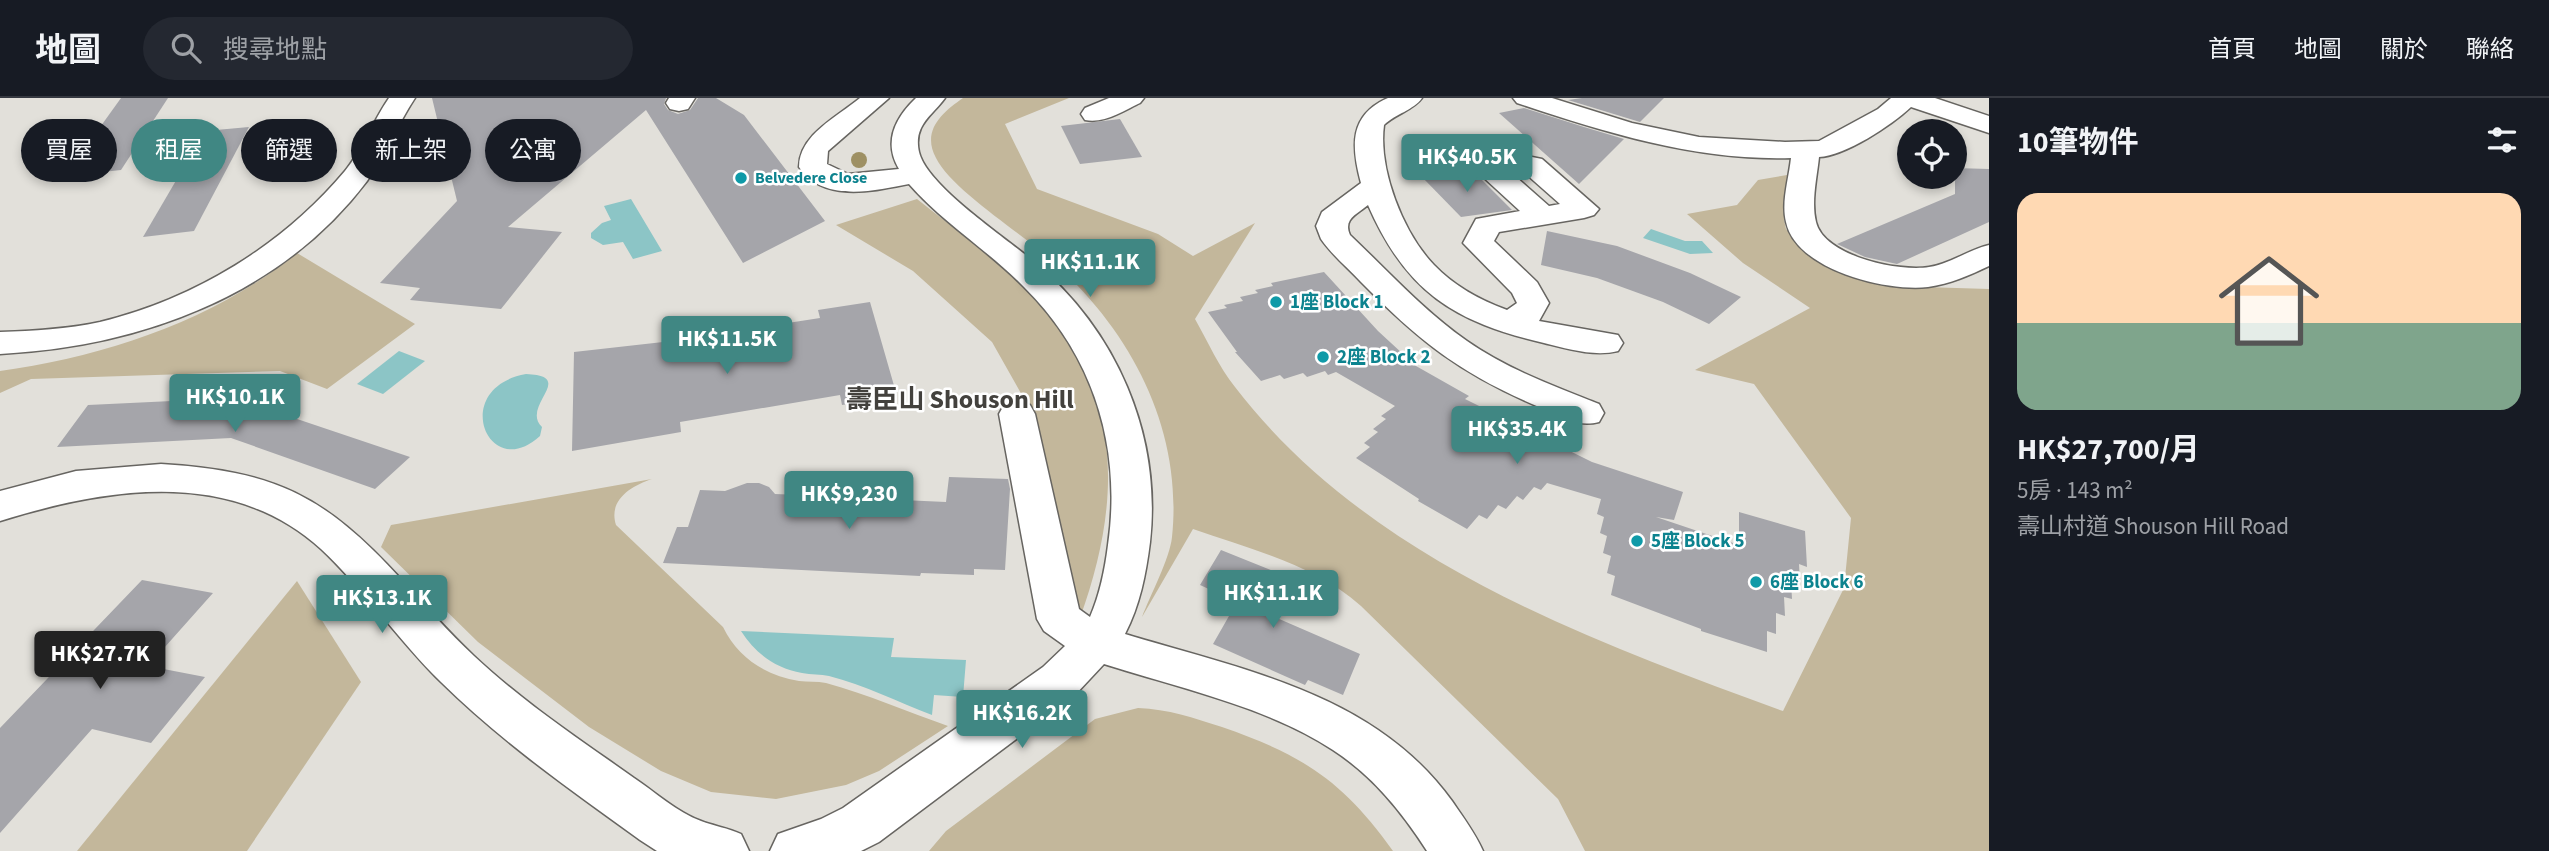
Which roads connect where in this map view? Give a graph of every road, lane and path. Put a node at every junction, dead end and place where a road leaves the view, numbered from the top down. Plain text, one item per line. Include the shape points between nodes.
1 (402, 98) edge
2 (876, 98) edge
3 (932, 98) edge
4 (1131, 98) edge
5 (1409, 98) edge
6 (1526, 98) edge
7 (1908, 98) edge
8 (1094, 114) dead end
9 (1989, 125) edge
10 (1806, 149) junction
11 (915, 174) junction
12 (1376, 185) junction
13 (1543, 216) dead end
14 (1989, 254) edge
15 (1508, 322) junction
16 (0, 343) edge
17 (1606, 343) dead end
18 (1586, 413) dead end
19 (1017, 414) dead end
20 (0, 506) edge
21 (1095, 643) junction
22 (723, 851) edge
23 (796, 851) edge
24 (1457, 851) edge

1 - 16 street via 372,154 334,200 240,275 184,305 118,328 51,341
2 - 11 street via 817,146 813,167 835,182 877,182
3 - 11 street via 920,106 906,127 904,151
4 - 8 street
5 - 12 street via 1385,109 1371,123
6 - 10 street via 1626,130 1699,145
7 - 9 street
7 - 10 street via 1825,149
10 - 14 street via 1801,223 1813,243 1828,253 1867,271 1910,278 1943,273
11 - 21 street via 1058,302 1098,358 1113,388 1131,455 1131,536 1116,605
12 - 15 street via 1392,224 1422,271 1459,299
12 - 18 street via 1333,218 1336,239 1456,349 1510,380
13 - 15 street via 1487,225 1478,243 1531,296 1531,310
15 - 17 street
19 - 21 street via 1059,619
20 - 22 street via 54,488 152,479 231,486 290,506 345,546 453,665 543,743 665,827 693,843
21 - 23 street via 1059,681 862,825
21 - 24 street via 1272,698 1322,719 1388,765 1421,799

